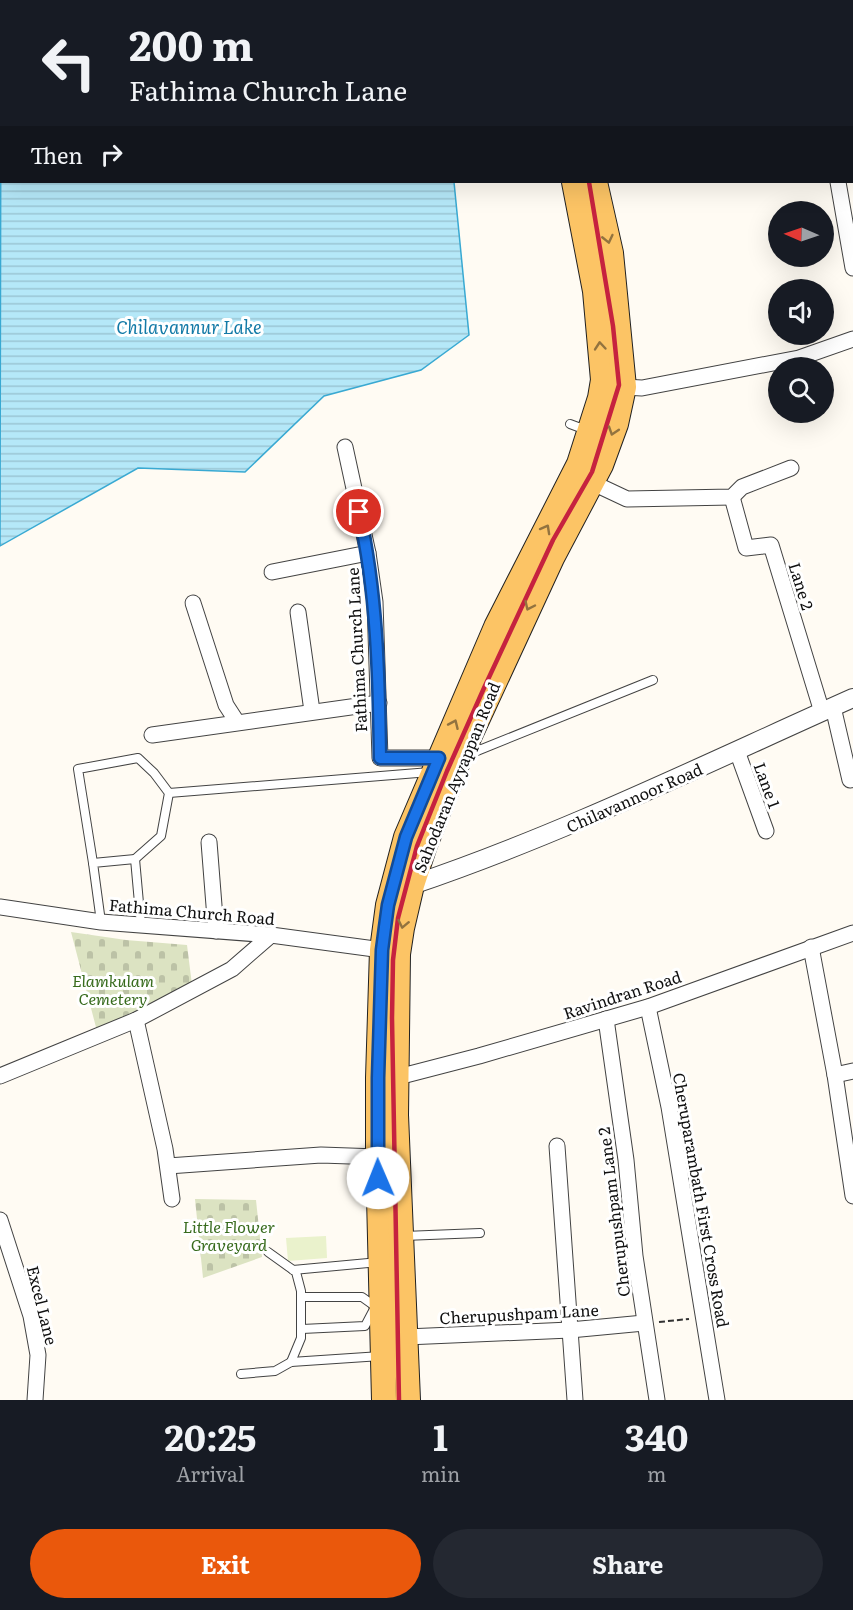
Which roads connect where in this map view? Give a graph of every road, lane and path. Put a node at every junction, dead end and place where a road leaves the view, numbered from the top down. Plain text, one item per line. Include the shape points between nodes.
1 (574, 183) edge
2 (595, 183) edge
3 (838, 183) edge
4 (853, 268) edge
5 (853, 339) edge
6 (624, 387) junction
7 (345, 447) dead end
8 (790, 468) dead end
9 (592, 483) junction
10 (732, 497) junction
11 (368, 553) junction
12 (272, 572) dead end
13 (194, 603) dead end
14 (298, 612) dead end
15 (653, 680) dead end
16 (853, 698) edge
17 (379, 703) junction
18 (827, 710) junction
19 (312, 711) junction
20 (237, 722) junction
21 (152, 735) dead end
22 (737, 751) junction
23 (444, 762) junction
24 (850, 780) dead end
25 (169, 793) junction
26 (766, 831) dead end
27 (209, 842) dead end
28 (135, 859) junction
29 (93, 863) junction
30 (412, 885) junction
31 (0, 908) edge
32 (101, 922) junction
33 (141, 926) junction
34 (216, 931) junction
35 (853, 933) edge
36 (271, 934) junction
37 (811, 947) junction
38 (390, 952) junction
39 (648, 1007) junction
40 (606, 1019) junction
41 (136, 1020) junction
42 (853, 1071) edge
43 (835, 1075) junction
44 (0, 1076) edge
45 (398, 1077) junction
46 (557, 1146) dead end
47 (378, 1157) junction
48 (168, 1166) junction
49 (853, 1196) edge
50 (172, 1199) dead end
51 (0, 1220) edge
52 (480, 1233) dead end
53 (402, 1236) junction
54 (268, 1252) dead end
55 (380, 1262) junction
56 (293, 1270) junction
57 (301, 1297) junction
58 (379, 1307) junction
59 (705, 1318) junction
60 (644, 1323) junction
61 (302, 1329) junction
62 (570, 1330) junction
63 (406, 1337) junction
64 (383, 1356) junction
65 (291, 1362) junction
66 (240, 1374) dead end
67 (35, 1400) edge
68 (384, 1400) edge
69 (408, 1400) edge
70 (575, 1400) edge
71 (657, 1400) edge
72 (717, 1400) edge

23 -> 1 main road, Sahodaran Ayyappan Road via 496,627 579,464 580,425 600,398 603,380 595,291
2 -> 6 main road, Sahodaran Ayyappan Road via 611,253
3 - 4 street
5 - 6 street via 799,358 642,388
6 -> 9 main road, Sahodaran Ayyappan Road via 616,424
7 - 11 street, Fathima Church Lane
8 - 10 street via 742,487
9 - 10 street via 627,500
9 -> 23 main road, Sahodaran Ayyappan Road
10 - 18 street, Lane 2 via 746,548 771,545
11 - 12 street
11 - 17 street, Fathima Church Lane via 375,602
13 - 20 street via 226,705
14 - 19 street
15 - 23 lane
16 - 18 street, Chilavannoor Road
17 - 19 street
17 - 23 street, Fathima Church Lane via 380,758
18 - 22 street, Chilavannoor Road
18 - 24 street
19 - 20 street
20 - 21 street
22 - 26 street, Lane 1
22 - 30 street, Chilavannoor Road via 487,860
23 - 25 lane
23 - 30 main road, Sahodaran Ayyappan Road
23 - 38 main road, Sahodaran Ayyappan Road via 406,837 388,905
25 - 28 lane via 161,836
25 - 29 lane via 138,758 78,769
27 - 34 street
28 - 29 lane
28 - 33 lane
29 - 32 lane
30 -> 38 main road, Sahodaran Ayyappan Road
31 - 32 street, Fathima Church Road
32 - 33 street, Fathima Church Road
33 - 34 street, Fathima Church Road
34 - 36 street, Fathima Church Road
35 - 37 street, Ravindran Road
36 - 38 street, Fathima Church Road
36 - 41 street via 232,969
37 - 39 street, Ravindran Road
37 - 43 street
38 - 45 main road, Sahodaran Ayyappan Road
38 - 47 main road, Sahodaran Ayyappan Road
39 - 40 street, Ravindran Road
39 - 59 street, Cheruparambath First Cross Road
40 - 45 street, Ravindran Road
40 - 60 street, Cherupushpam Lane 2
41 - 44 street
41 - 48 street
42 - 43 street
43 - 49 street
45 - 53 main road, Sahodaran Ayyappan Road
46 - 62 street
47 - 48 street via 321,1155
47 - 55 main road, Sahodaran Ayyappan Road
48 - 50 street
51 - 67 street, Excel Lane via 31,1316 38,1354
52 - 53 lane
53 - 63 main road, Sahodaran Ayyappan Road
54 - 56 lane
55 - 56 lane
55 - 58 main road, Sahodaran Ayyappan Road
56 - 57 lane
57 - 58 lane via 362,1297
57 - 61 lane
58 - 61 lane via 365,1326
58 - 64 main road, Sahodaran Ayyappan Road
59 - 60 path
59 - 72 street, Cheruparambath First Cross Road
60 - 62 street, Cherupushpam Lane
60 - 71 street, Cherupushpam Lane 2
61 - 65 lane
62 - 63 street, Cherupushpam Lane
62 - 70 street
63 - 69 main road, Sahodaran Ayyappan Road
64 - 65 lane
64 - 68 main road, Sahodaran Ayyappan Road
65 - 66 lane via 275,1371

